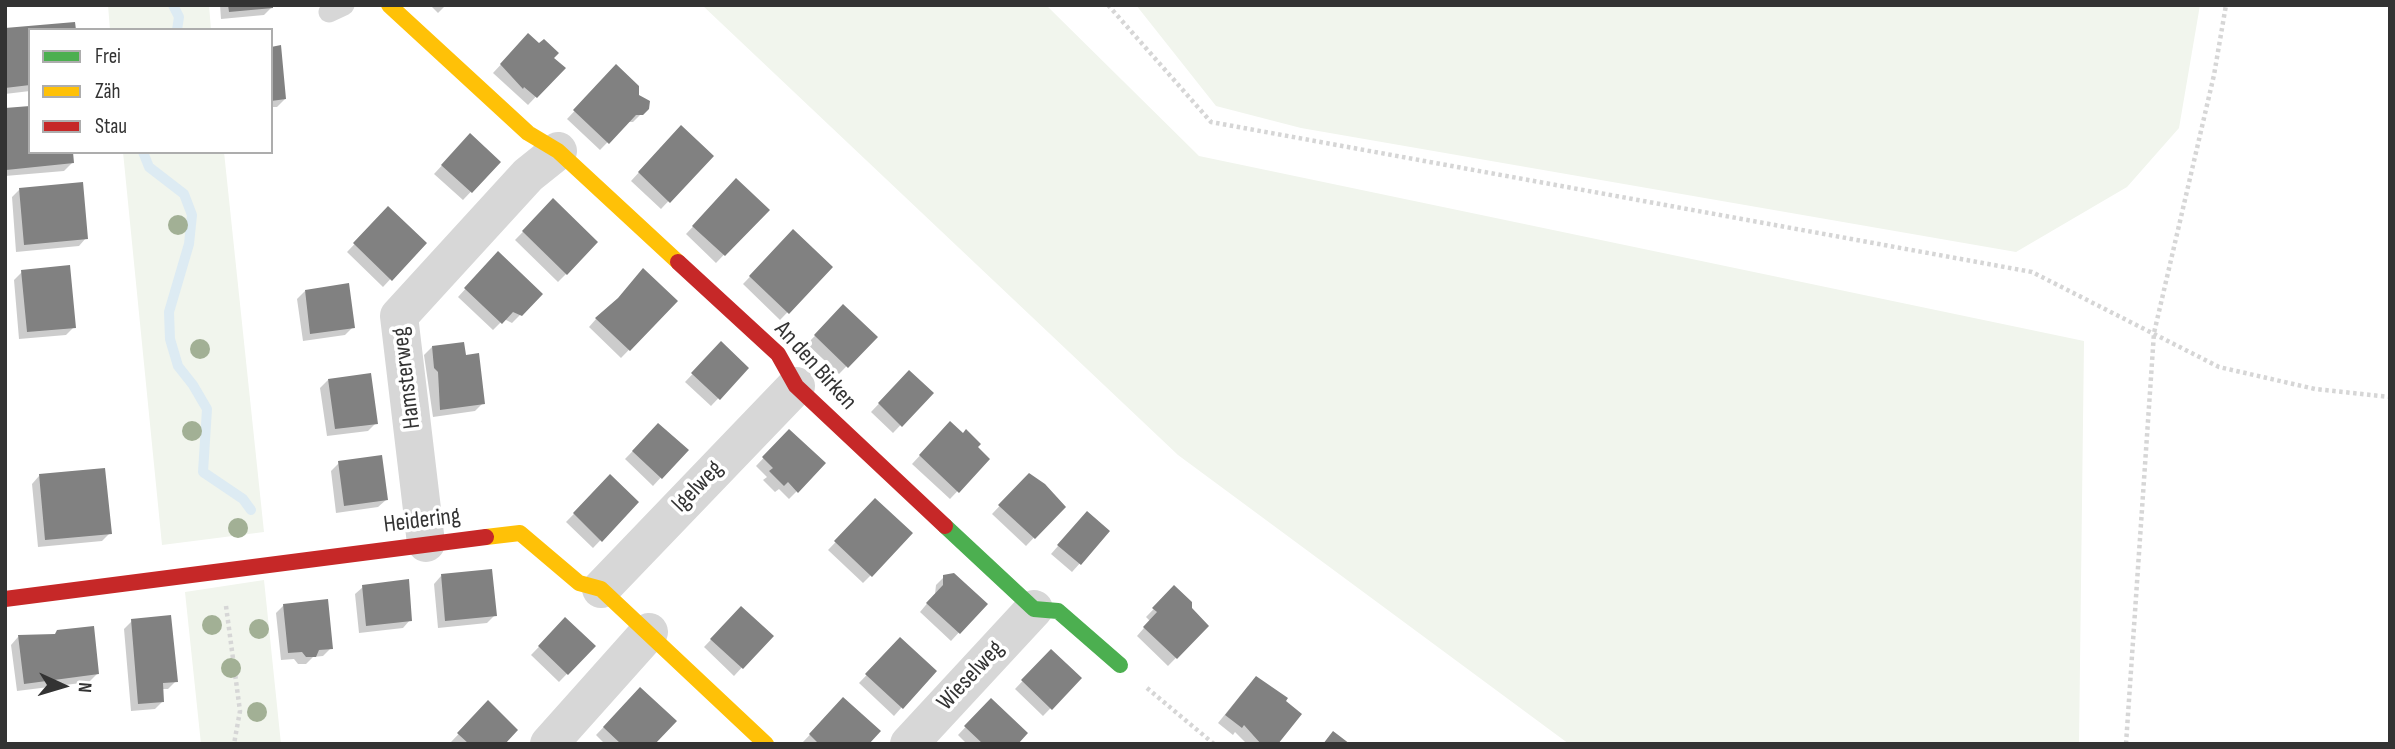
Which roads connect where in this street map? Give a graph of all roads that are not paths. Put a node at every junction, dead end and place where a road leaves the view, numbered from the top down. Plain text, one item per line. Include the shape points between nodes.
1 (389, 5) edge
2 (558, 151) junction
3 (796, 386) junction
4 (426, 543) junction
5 (601, 589) junction
6 (5, 599) edge
7 (1034, 609) junction
8 (649, 632) junction
9 (1120, 665) road end
10 (549, 744) edge
11 (766, 744) edge
12 (909, 744) edge

1 - 2 street, An den Birken via 528,133
2 - 3 street, An den Birken via 778,354
2 - 4 street, Hamsterweg via 528,175 399,316
3 - 5 street, Igelweg
3 - 7 street, An den Birken
4 - 5 street, Heidering via 520,533 579,583
4 - 6 street, Heidering
5 - 8 street, Heidering
7 - 9 street, An den Birken via 1059,611
7 - 12 street, Wieselweg
8 - 10 street
8 - 11 street, Heidering

